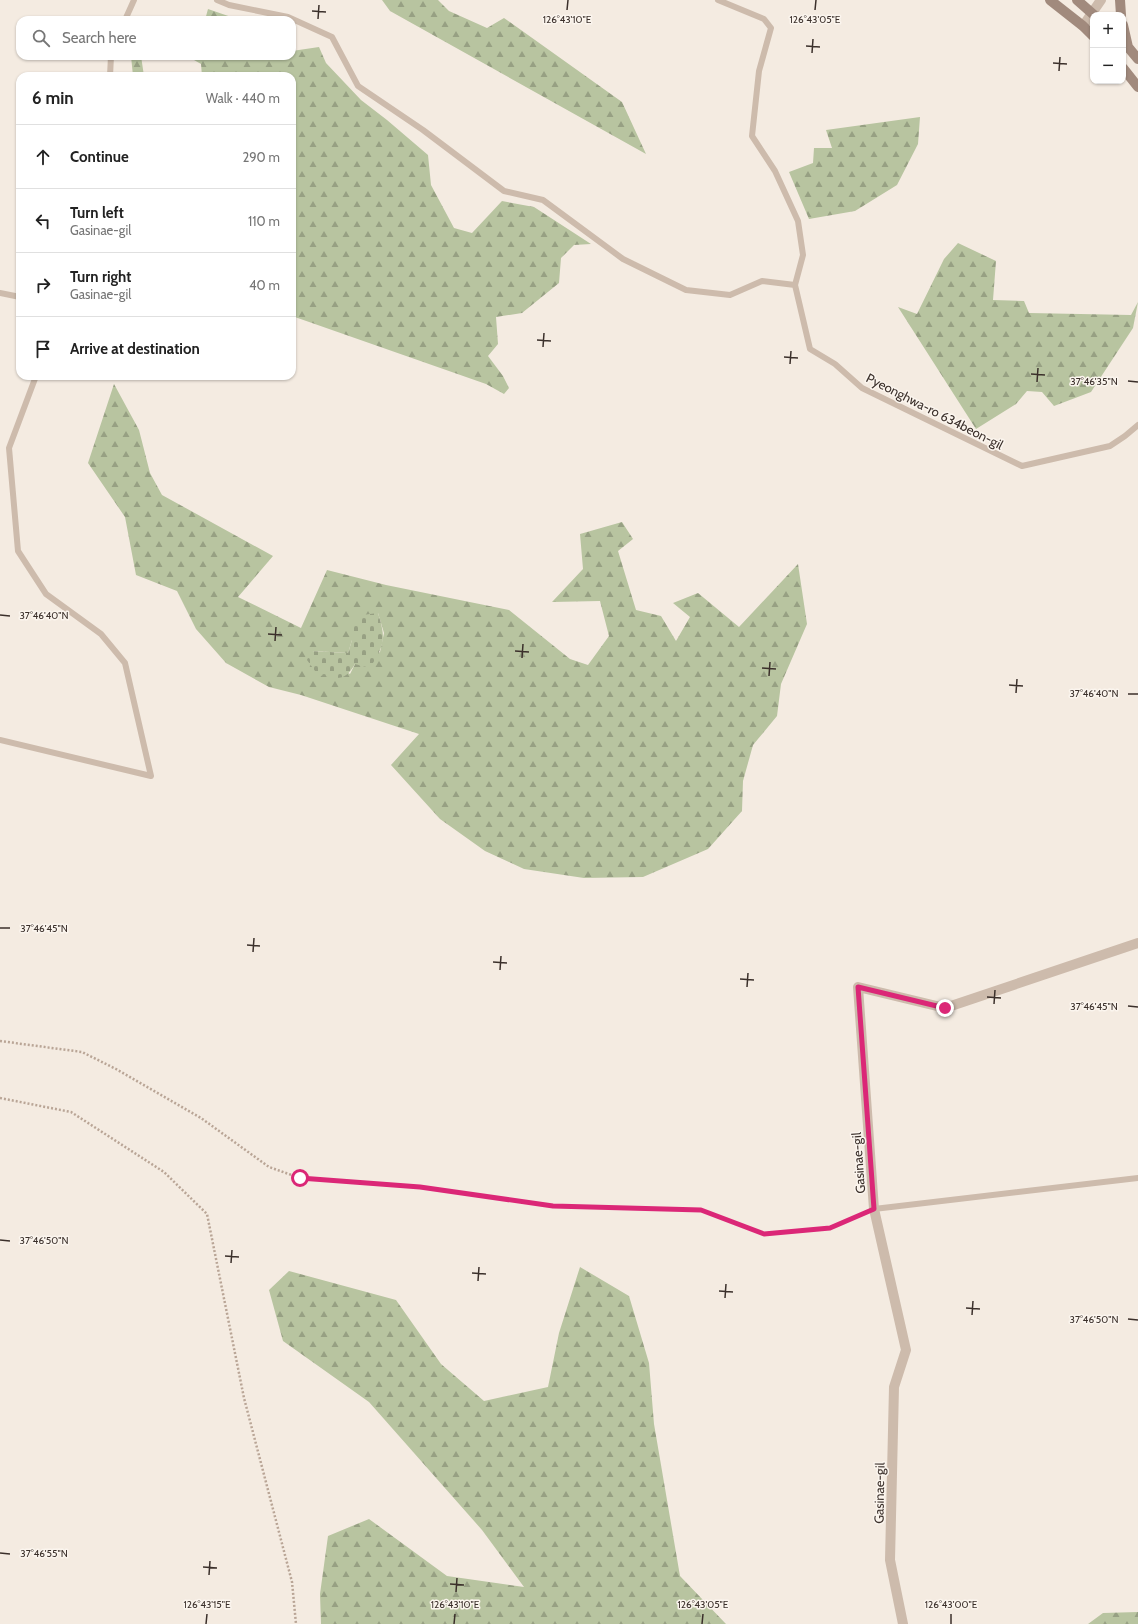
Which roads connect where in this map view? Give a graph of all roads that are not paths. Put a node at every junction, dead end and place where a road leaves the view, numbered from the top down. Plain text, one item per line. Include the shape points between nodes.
1 (134, 0) edge
2 (217, 0) edge
3 (718, 0) edge
4 (1050, 0) edge
5 (1077, 0) edge
6 (1101, 0) edge
7 (1120, 0) edge
8 (1091, 12) edge
9 (1094, 12) edge
10 (1122, 12) edge
11 (128, 16) edge
12 (283, 16) edge
13 (1090, 18) edge
14 (296, 21) edge
15 (1083, 26) junction
16 (1090, 33) edge
17 (1126, 45) edge
18 (1138, 59) edge
19 (111, 60) edge
20 (110, 72) edge
21 (1126, 72) edge
22 (1138, 87) edge
23 (794, 285) junction
24 (0, 293) edge
25 (16, 296) edge
26 (34, 380) edge
27 (1138, 425) edge
28 (0, 740) edge
29 (1138, 943) edge
30 (1138, 1178) edge
31 (874, 1209) junction
32 (903, 1624) edge

1 - 11 lane
2 - 12 lane via 229,5
3 - 23 lane via 764,19 771,28 759,71 752,136 775,171 798,221 803,255
4 - 15 main road
5 - 8 main road
6 - 9 street
7 - 10 main road
13 - 15 street
14 - 23 lane via 332,37 358,86 423,130 504,191 543,200 623,259 686,290 730,295 762,281
15 - 16 main road
17 - 18 main road
19 - 20 lane
21 - 22 main road
23 - 27 lane, Pyeonghwa-ro 634beon-gil via 810,349 835,364 862,388 1022,466 1110,446
24 - 25 lane
26 - 28 lane via 9,448 18,551 46,594 101,634 125,663 151,776
29 - 31 street, Gasinae-gil via 945,1008 858,987
30 - 31 lane
31 - 32 street, Gasinae-gil via 906,1350 894,1387 890,1560

